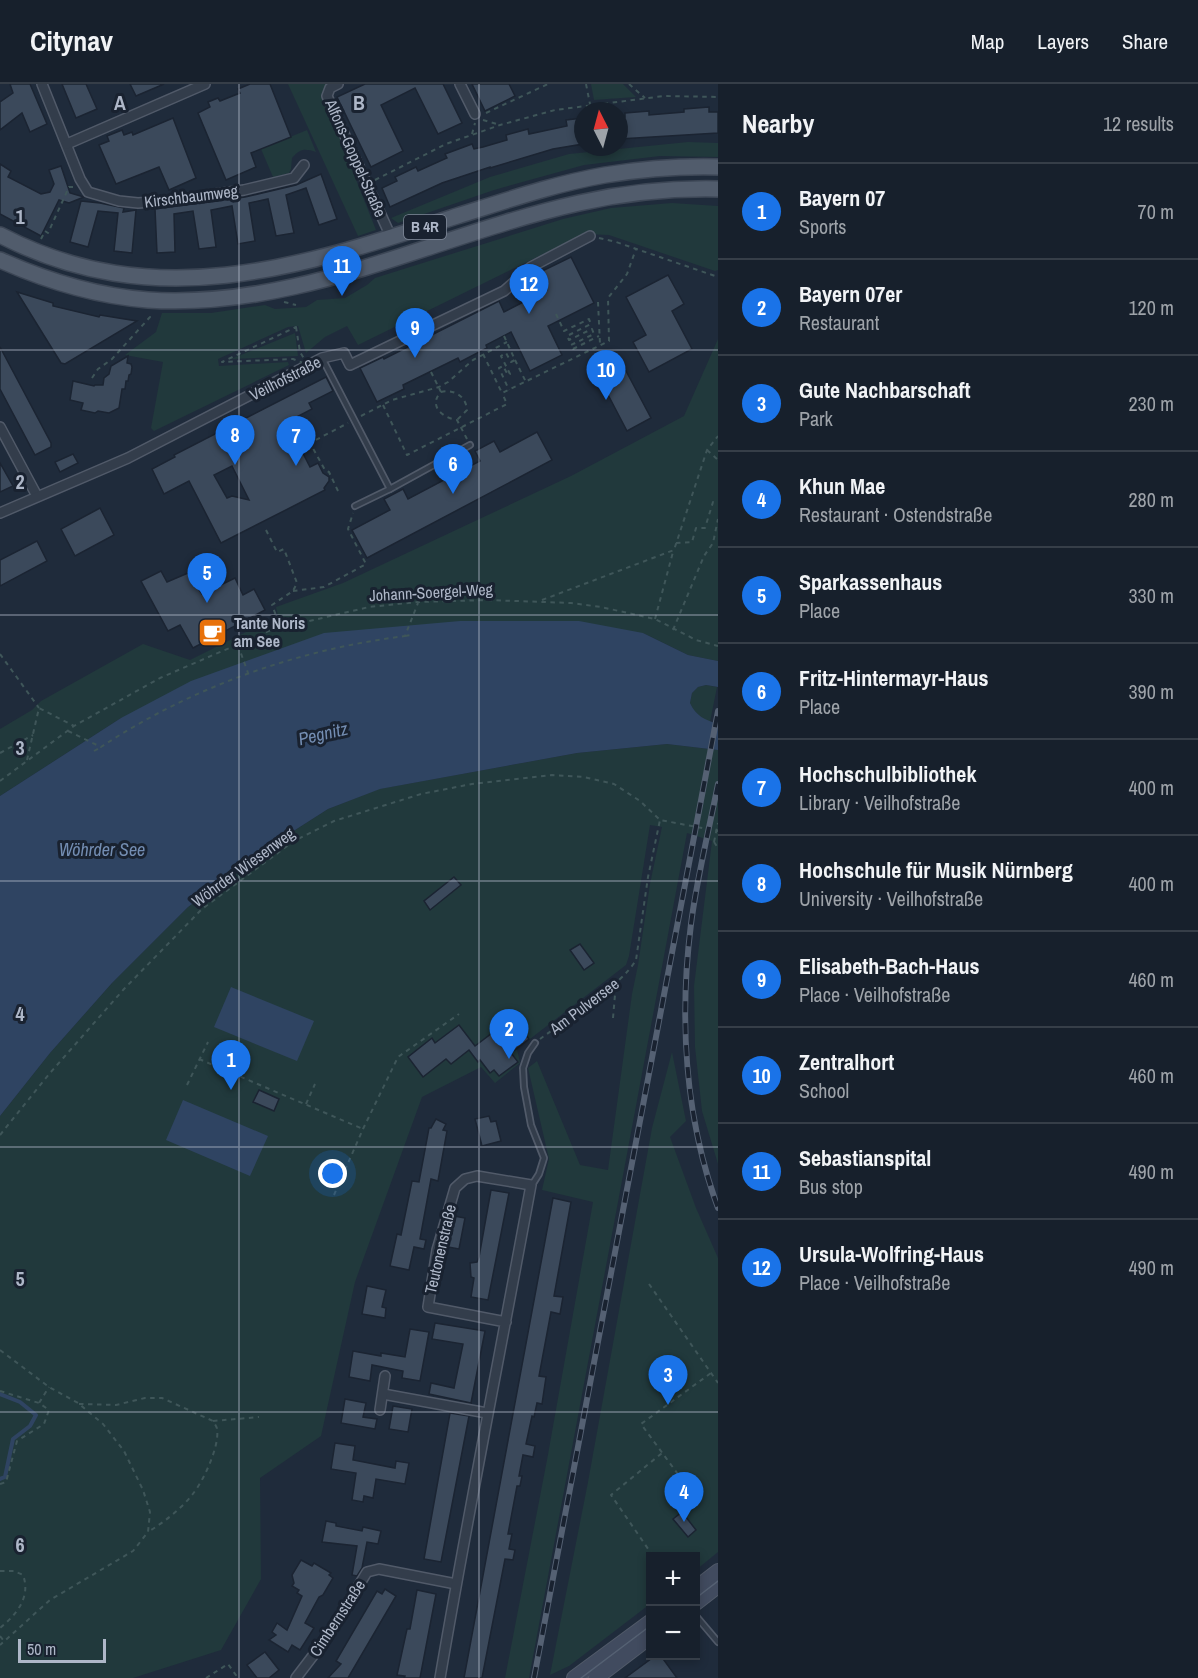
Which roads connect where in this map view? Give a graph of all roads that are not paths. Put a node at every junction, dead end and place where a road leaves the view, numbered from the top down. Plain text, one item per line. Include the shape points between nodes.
1 (42, 84) edge
2 (205, 84) edge
3 (338, 84) edge
4 (460, 84) edge
5 (476, 116) road end
6 (67, 144) junction
7 (304, 165) dead end
8 (718, 167) edge
9 (718, 189) edge
10 (0, 235) edge
11 (590, 236) road end
12 (391, 237) junction
13 (0, 260) edge
14 (61, 261) junction
15 (322, 358) junction
16 (0, 427) edge
17 (470, 445) road end
18 (390, 489) junction
19 (37, 496) junction
20 (355, 506) road end
21 (0, 513) edge
22 (534, 1043) road end
23 (531, 1185) junction
24 (506, 1322) junction
25 (385, 1376) dead end
26 (382, 1394) junction
27 (380, 1410) dead end
28 (487, 1413) junction
29 (718, 1570) edge
30 (456, 1584) junction
31 (700, 1585) edge
32 (718, 1586) edge
33 (700, 1600) edge
34 (700, 1621) edge
35 (646, 1626) edge
36 (646, 1641) edge
37 (718, 1642) edge
38 (296, 1678) edge
39 (440, 1678) edge
40 (574, 1678) edge
41 (596, 1678) edge

1 - 6 street
2 - 6 street
3 - 12 street, Alfons-Goppel-Straße via 330,88 327,96
4 - 5 street
6 - 7 street, Kirschbaumweg via 88,192 138,203 244,190 294,178
8 - 12 main road, B 4R via 649,169 587,179
9 - 13 main road, B 4R via 630,194 578,203 348,273 278,290 209,300 149,300 103,294 60,284
10 - 14 main road, B 4R
11 - 15 street, Veilhofstraße via 531,267 504,291 350,365 344,354
12 - 14 main road, B 4R via 289,266 211,278 131,276
13 - 14 main road, B 4R
15 - 18 lane
15 - 19 street, Veilhofstraße via 128,458
16 - 19 street
17 - 18 lane
18 - 20 lane
19 - 21 street, Veilhofstraße
22 - 23 lane, Am Pulversee via 523,1068 524,1087 531,1125 544,1158
23 - 24 street
23 - 24 street, Teutonenstraße via 477,1176 465,1179 455,1188 437,1250 428,1307
24 - 28 street
25 - 26 street
26 - 27 street
26 - 28 street
28 - 30 street
29 - 31 main road
30 - 38 street, Cimbernstraße via 379,1569 367,1572 328,1636
30 - 39 street
32 - 33 main road
34 - 37 lane
35 - 40 main road
36 - 41 main road

